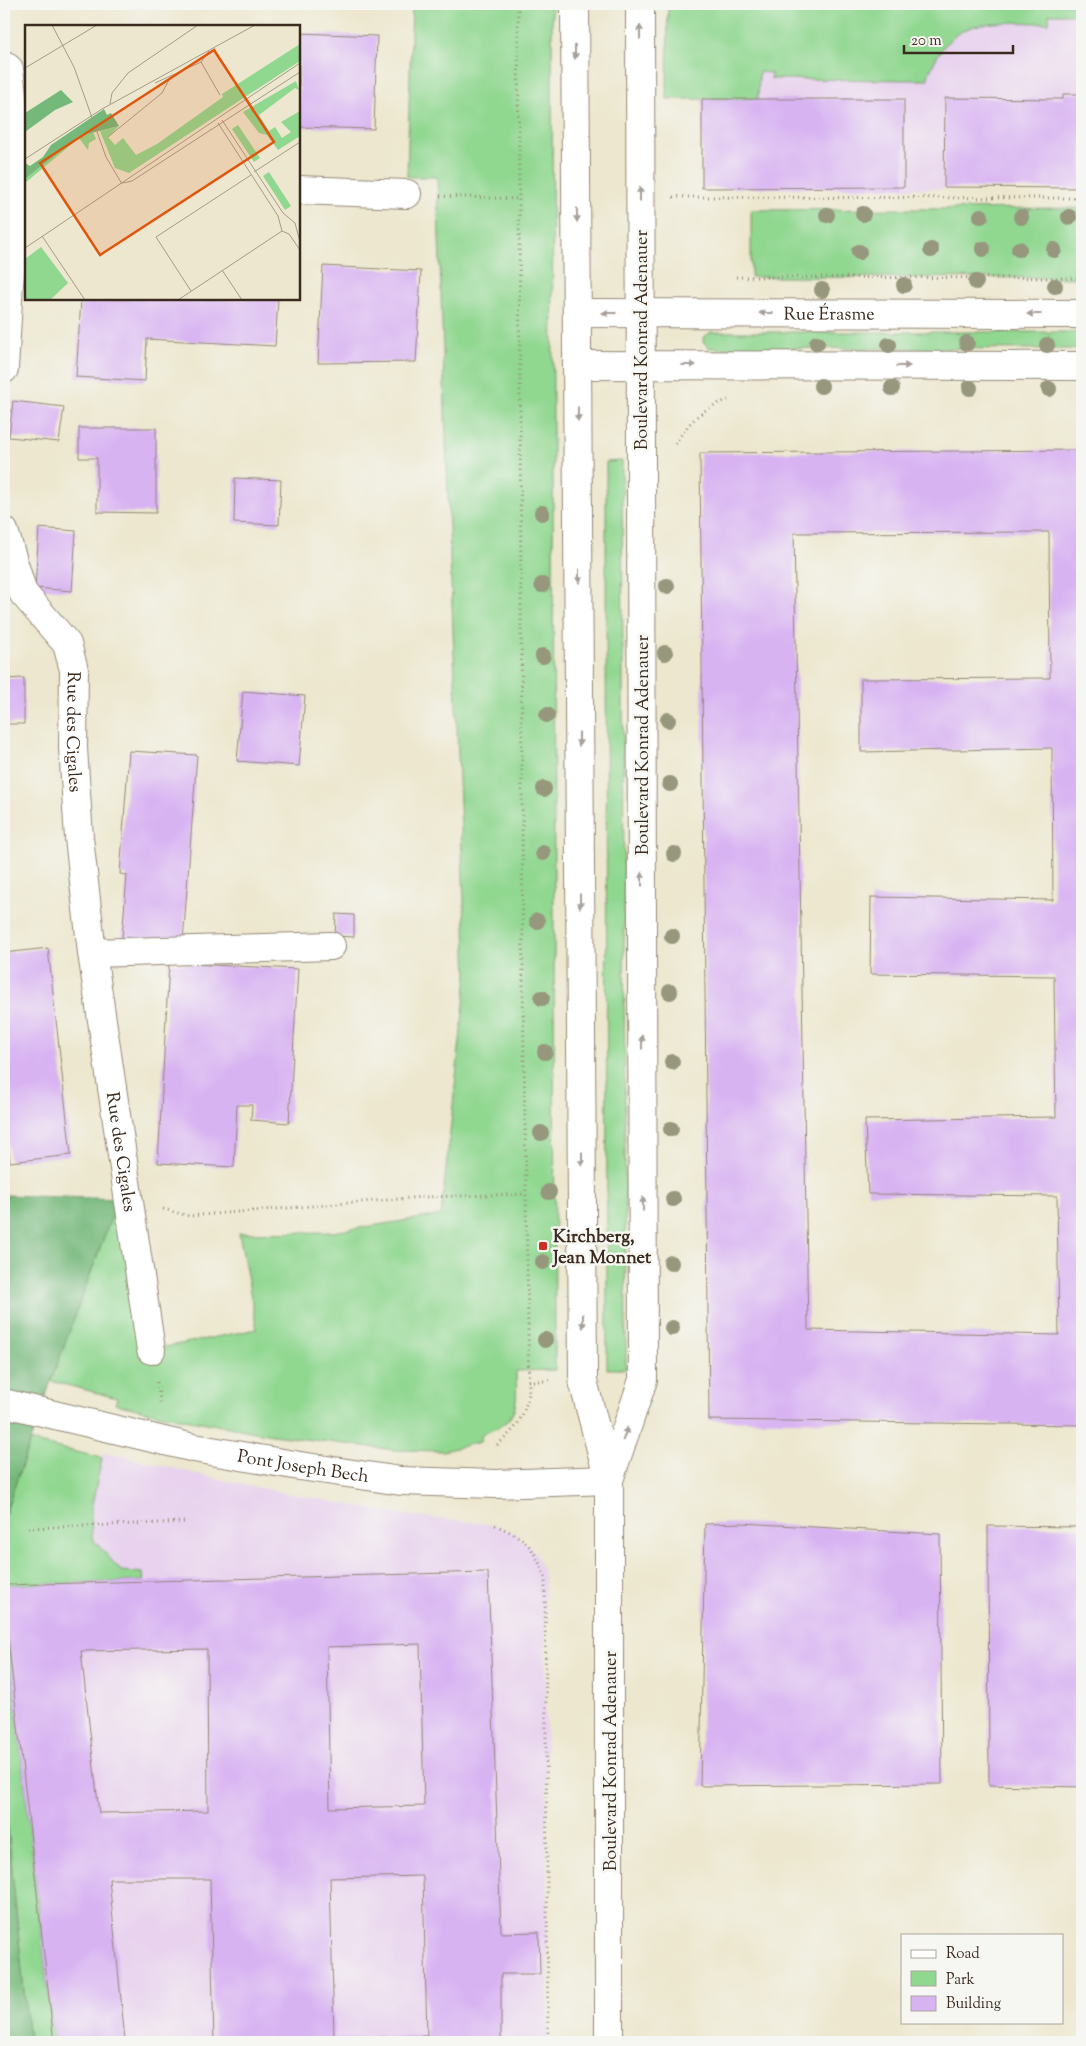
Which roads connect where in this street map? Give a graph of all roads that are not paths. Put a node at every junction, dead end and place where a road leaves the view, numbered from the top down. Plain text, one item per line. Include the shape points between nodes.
1 (575, 4) edge
2 (640, 4) edge
3 (4, 65) edge
4 (24, 178) edge
5 (300, 190) edge
6 (406, 194) road end
7 (577, 313) junction
8 (640, 313) junction
9 (1082, 314) edge
10 (577, 365) junction
11 (641, 365) junction
12 (1082, 366) edge
13 (4, 368) edge
14 (4, 530) edge
15 (331, 946) dead end
16 (92, 953) junction
17 (151, 1350) dead end
18 (4, 1403) edge
19 (609, 1480) junction
20 (609, 2042) edge

1 -> 7 main road, Boulevard Konrad Adenauer
8 -> 2 main road, Boulevard Konrad Adenauer
3 - 4 main road via 9,69
4 - 13 main road via 9,283
5 - 6 main road
8 -> 7 main road, Rue Érasme
7 - 10 main road, Boulevard Konrad Adenauer
9 -> 8 main road, Rue Érasme
8 - 11 main road, Boulevard Konrad Adenauer
10 - 11 main road
10 -> 19 main road, Boulevard Konrad Adenauer via 583,1381
11 -> 12 main road
19 -> 11 main road, Boulevard Konrad Adenauer via 643,1380
14 - 16 main road, Rue des Cigales via 23,594 68,644 74,670 73,748 78,829
15 - 16 main road
16 - 17 main road, Rue des Cigales
18 - 19 main road, Pont Joseph Bech via 204,1450 401,1480 496,1484
19 - 20 main road, Boulevard Konrad Adenauer

